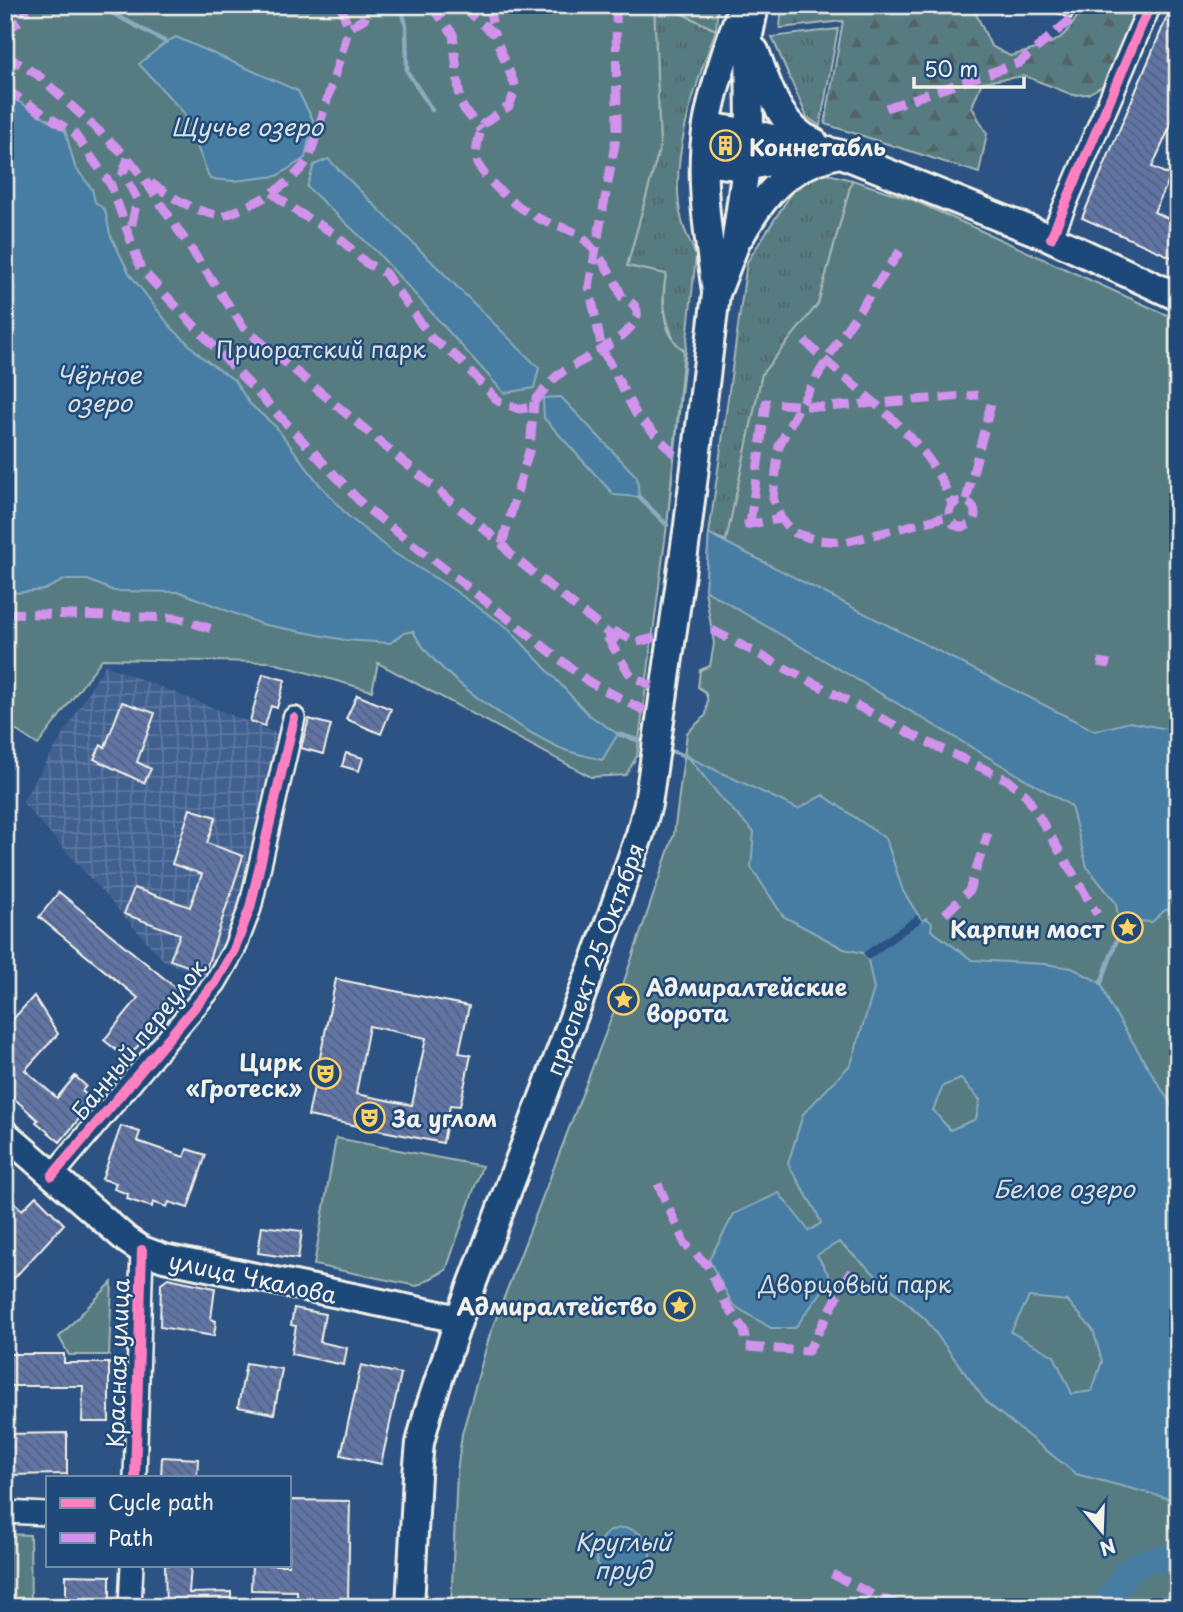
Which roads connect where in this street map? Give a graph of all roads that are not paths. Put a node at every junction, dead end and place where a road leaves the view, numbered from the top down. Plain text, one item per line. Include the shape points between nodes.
1 (743, 5) edge
2 (755, 5) edge
3 (1150, 5) edge
4 (749, 35) junction
5 (706, 126) junction
6 (750, 133) junction
7 (841, 154) junction
8 (704, 162) junction
9 (746, 167) junction
10 (1051, 238) junction
11 (735, 246) junction
12 (716, 294) junction
13 (1178, 297) edge
14 (294, 718) dead end
15 (5, 1134) edge
16 (52, 1176) junction
17 (142, 1250) junction
18 (459, 1319) junction
19 (135, 1476) edge
20 (5, 1512) edge
21 (46, 1514) edge
22 (132, 1566) edge
23 (130, 1607) edge
24 (410, 1607) edge

1 - 5 main road
2 - 4 main road
3 - 10 street
4 - 6 main road
4 - 7 main road via 789,126
5 - 6 main road
5 - 8 main road
6 - 7 main road
6 - 9 main road
7 - 9 main road
7 - 10 main road
7 - 11 main road via 794,170 771,191
8 - 9 main road
8 - 12 main road
9 - 11 main road
10 - 13 main road
11 - 12 main road
12 - 18 main road, проспект 25 Октября via 648,803 607,928
14 - 16 street, Банный переулок via 250,908 234,950 215,983
15 - 16 main road, улица Чкалова
16 - 17 main road, улица Чкалова
17 - 18 main road, улица Чкалова
17 - 19 street, Красная улица
18 - 24 main road, проспект 25 Октября via 420,1443
20 - 21 street
22 - 23 street

